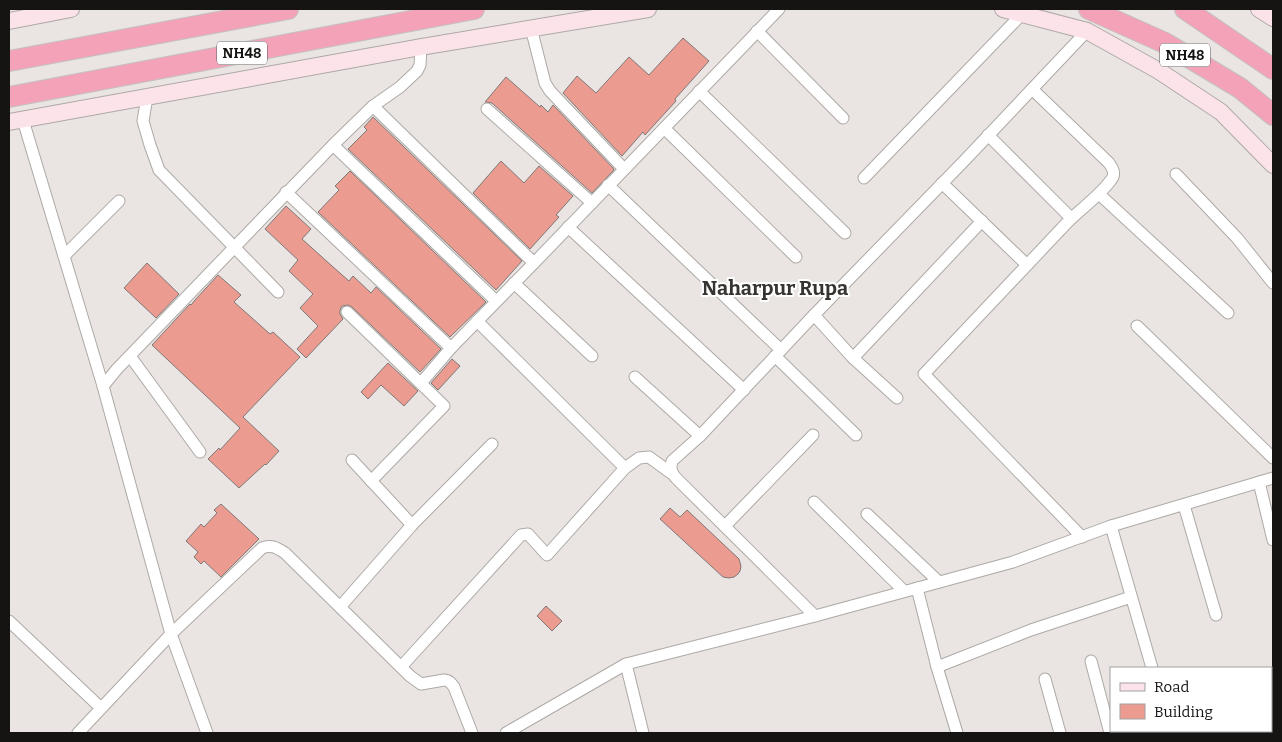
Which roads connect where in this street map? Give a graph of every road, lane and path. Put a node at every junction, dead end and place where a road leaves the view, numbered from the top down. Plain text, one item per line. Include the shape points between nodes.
1 (71, 9) edge
2 (288, 9) edge
3 (474, 9) edge
4 (648, 9) edge
5 (779, 9) edge
6 (1003, 9) edge
7 (1088, 9) edge
8 (1185, 9) edge
9 (1260, 9) edge
10 (1022, 14) junction
11 (10, 18) edge
12 (1273, 18) edge
13 (531, 28) junction
14 (757, 31) junction
15 (1087, 31) junction
16 (421, 47) junction
17 (9, 61) edge
18 (1273, 69) edge
19 (1032, 89) junction
20 (699, 91) junction
21 (9, 97) edge
22 (147, 97) junction
23 (373, 106) junction
24 (488, 109) dead end
25 (1273, 115) edge
26 (844, 118) dead end
27 (16, 121) edge
28 (664, 128) junction
29 (988, 135) junction
30 (332, 145) junction
31 (1273, 165) edge
32 (624, 169) junction
33 (1176, 174) dead end
34 (864, 178) dead end
35 (942, 183) junction
36 (608, 185) junction
37 (286, 192) junction
38 (1099, 194) junction
39 (119, 201) dead end
40 (592, 203) junction
41 (1071, 218) junction
42 (982, 221) junction
43 (568, 227) junction
44 (846, 233) dead end
45 (235, 247) junction
46 (64, 256) junction
47 (796, 257) dead end
48 (534, 263) junction
49 (1027, 265) junction
50 (514, 283) junction
51 (1273, 283) edge
52 (278, 292) dead end
53 (496, 301) junction
54 (347, 312) dead end
55 (1228, 313) dead end
56 (814, 315) junction
57 (477, 321) junction
58 (1137, 326) dead end
59 (451, 348) junction
60 (778, 353) junction
61 (130, 356) junction
62 (592, 356) dead end
63 (853, 358) junction
64 (635, 377) dead end
65 (421, 383) junction
66 (103, 386) junction
67 (744, 390) junction
68 (897, 398) dead end
69 (856, 434) dead end
70 (813, 435) dead end
71 (700, 436) junction
72 (492, 444) dead end
73 (200, 452) dead end
74 (1273, 458) edge
75 (352, 460) dead end
76 (625, 468) junction
77 (671, 473) junction
78 (1273, 478) edge
79 (371, 481) junction
80 (1259, 482) junction
81 (814, 502) dead end
82 (1184, 505) junction
83 (867, 514) dead end
84 (412, 524) junction
85 (725, 526) junction
86 (1111, 526) junction
87 (1082, 537) junction
88 (1273, 540) edge
89 (939, 582) junction
90 (917, 588) junction
91 (904, 591) junction
92 (1131, 596) junction
93 (340, 606) junction
94 (1216, 615) dead end
95 (815, 616) junction
96 (9, 621) edge
97 (172, 634) junction
98 (1091, 661) dead end
99 (626, 664) junction
100 (401, 667) junction
101 (937, 667) junction
102 (1152, 667) edge
103 (1045, 679) dead end
104 (102, 708) junction
105 (78, 733) edge
106 (207, 733) edge
107 (472, 733) edge
108 (506, 733) edge
109 (643, 733) edge
110 (957, 733) edge
111 (1060, 733) edge
112 (1110, 733) edge

1 - 11 main road
2 - 17 highway, NH48
3 - 21 highway, NH48
4 - 13 main road
5 - 14 street
6 - 10 main road
7 - 25 highway, NH48 via 1165,43 1240,88
8 - 18 highway, NH48
9 - 12 main road
10 - 15 main road
10 - 34 street
13 - 16 main road
13 - 32 street via 550,91
14 - 20 street
14 - 26 street
15 - 19 street
15 - 31 main road via 1159,71 1221,112
16 - 22 main road
16 - 23 street via 417,71
19 - 29 street
19 - 38 street via 1110,163 1114,175
20 - 28 street
20 - 44 street
22 - 27 main road
22 - 45 street via 143,121 159,170
23 - 30 street
23 - 48 street
24 - 40 street
27 - 46 street
28 - 32 street
28 - 47 street
29 - 35 street
29 - 41 street
30 - 37 street
30 - 53 street
32 - 36 street
33 - 51 street via 1237,238
35 - 42 street
35 - 56 street
36 - 40 street
36 - 60 street
37 - 45 street
37 - 59 street
38 - 41 street
38 - 55 street
39 - 46 street
40 - 43 street
41 - 49 street
42 - 49 street
42 - 63 street
43 - 48 street
43 - 67 street
45 - 52 street
45 - 61 street
46 - 66 street
48 - 50 street
49 - 87 street via 924,374
50 - 53 street
50 - 62 street
53 - 57 street
54 - 65 street
56 - 60 street
56 - 63 street
57 - 59 street
57 - 76 street
58 - 74 street
59 - 65 street
60 - 67 street
60 - 69 street
61 - 66 street
61 - 73 street
63 - 68 street
64 - 71 street
65 - 79 street via 444,406
66 - 97 street
67 - 71 street
70 - 85 street
71 - 77 street via 672,461
72 - 84 street
75 - 79 street
76 - 77 street via 639,458 649,457
76 - 100 street via 548,555 528,534 521,535
77 - 85 street
78 - 80 street
79 - 84 street
80 - 82 street
80 - 88 street
81 - 91 street
82 - 86 street
82 - 94 street
83 - 89 street
84 - 93 street
85 - 95 street
86 - 87 street
86 - 92 street
87 - 89 street via 1014,562
89 - 90 street
90 - 91 street
90 - 101 street
91 - 95 street
92 - 101 street
92 - 102 street
93 - 97 street via 285,553 267,546
93 - 100 street
95 - 99 street
96 - 104 street
97 - 104 street
97 - 106 street
98 - 112 street
99 - 108 street
99 - 109 street
100 - 107 street via 421,684 444,680 451,683
101 - 110 street
103 - 111 street
104 - 105 street

